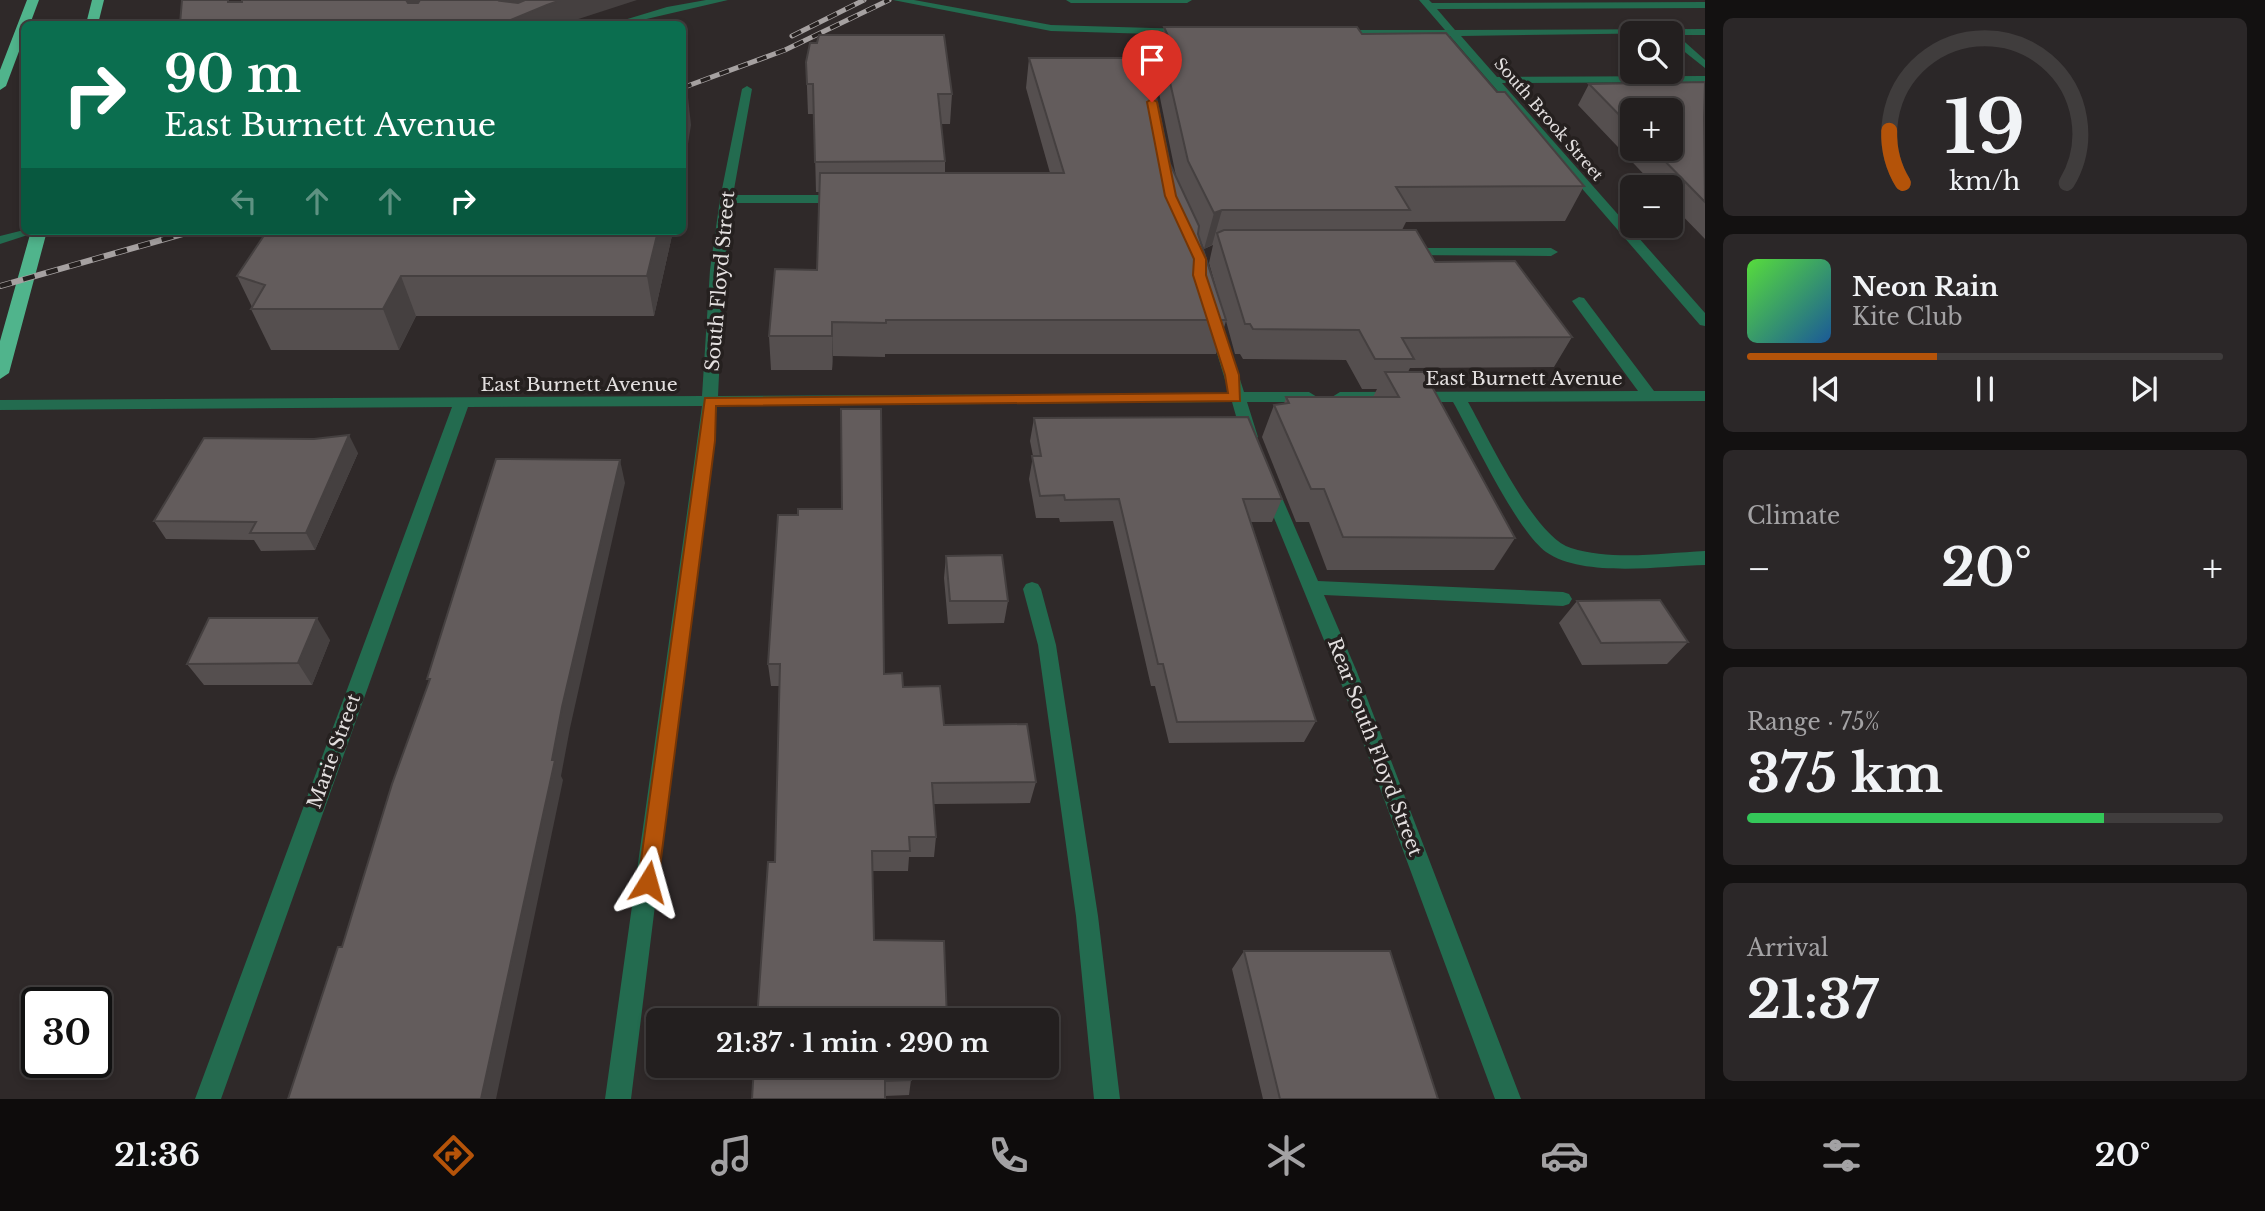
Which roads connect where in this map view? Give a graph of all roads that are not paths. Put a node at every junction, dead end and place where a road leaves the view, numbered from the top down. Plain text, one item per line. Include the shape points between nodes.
1 (33, 0) edge
2 (98, 0) edge
3 (723, 0) edge
4 (898, 0) edge
5 (1070, 0) edge
6 (1187, 0) edge
7 (1427, 3) edge
8 (1705, 5) edge
9 (25, 21) edge
10 (93, 21) edge
11 (627, 21) edge
12 (21, 31) edge
13 (1195, 32) edge
14 (1452, 32) junction
15 (1705, 32) edge
16 (1325, 33) edge
17 (1620, 33) edge
18 (1683, 33) edge
19 (1683, 45) edge
20 (1705, 65) edge
21 (1705, 79) edge
22 (1494, 80) junction
23 (0, 86) edge
24 (747, 89) dead end
25 (726, 199) junction
26 (860, 199) edge
27 (21, 235) edge
28 (36, 235) edge
29 (0, 240) edge
30 (1388, 252) edge
31 (1551, 253) dead end
32 (1208, 300) edge
33 (1579, 301) dead end
34 (1705, 322) edge
35 (0, 373) edge
36 (1705, 396) edge
37 (1458, 397) junction
38 (1650, 397) junction
39 (1235, 398) junction
40 (710, 401) junction
41 (461, 404) junction
42 (0, 405) edge
43 (1705, 558) edge
44 (1031, 589) dead end
45 (1312, 589) junction
46 (1563, 598) dead end
47 (208, 1099) edge
48 (618, 1099) edge
49 (1107, 1099) edge
50 (1508, 1099) edge

1 - 9 highway
2 - 10 highway
3 - 11 street
4 - 13 street via 1051,27
5 - 6 street
7 - 8 street
7 - 14 street, South Brook Street
12 - 23 highway
14 - 16 street
14 - 17 street
14 - 22 street, South Brook Street
15 - 18 street
19 - 20 street
21 - 22 street
22 - 34 street, South Brook Street
24 - 25 street, South Floyd Street
25 - 26 street
25 - 40 street, South Floyd Street
27 - 29 street
28 - 35 highway
30 - 31 street
32 - 39 street, Rear South Floyd Street
33 - 38 street
36 - 38 street, East Burnett Avenue
37 - 38 street, East Burnett Avenue
37 - 39 street, East Burnett Avenue
37 - 43 street via 1534,527 1552,547 1574,556 1614,560
39 - 40 street, East Burnett Avenue
39 - 45 street, Rear South Floyd Street
40 - 41 street, East Burnett Avenue
40 - 48 street, South Floyd Street
41 - 42 street, East Burnett Avenue
41 - 47 street, Marie Street
44 - 49 street via 1049,658 1087,916
45 - 46 street
45 - 50 street, Rear South Floyd Street via 1348,672

